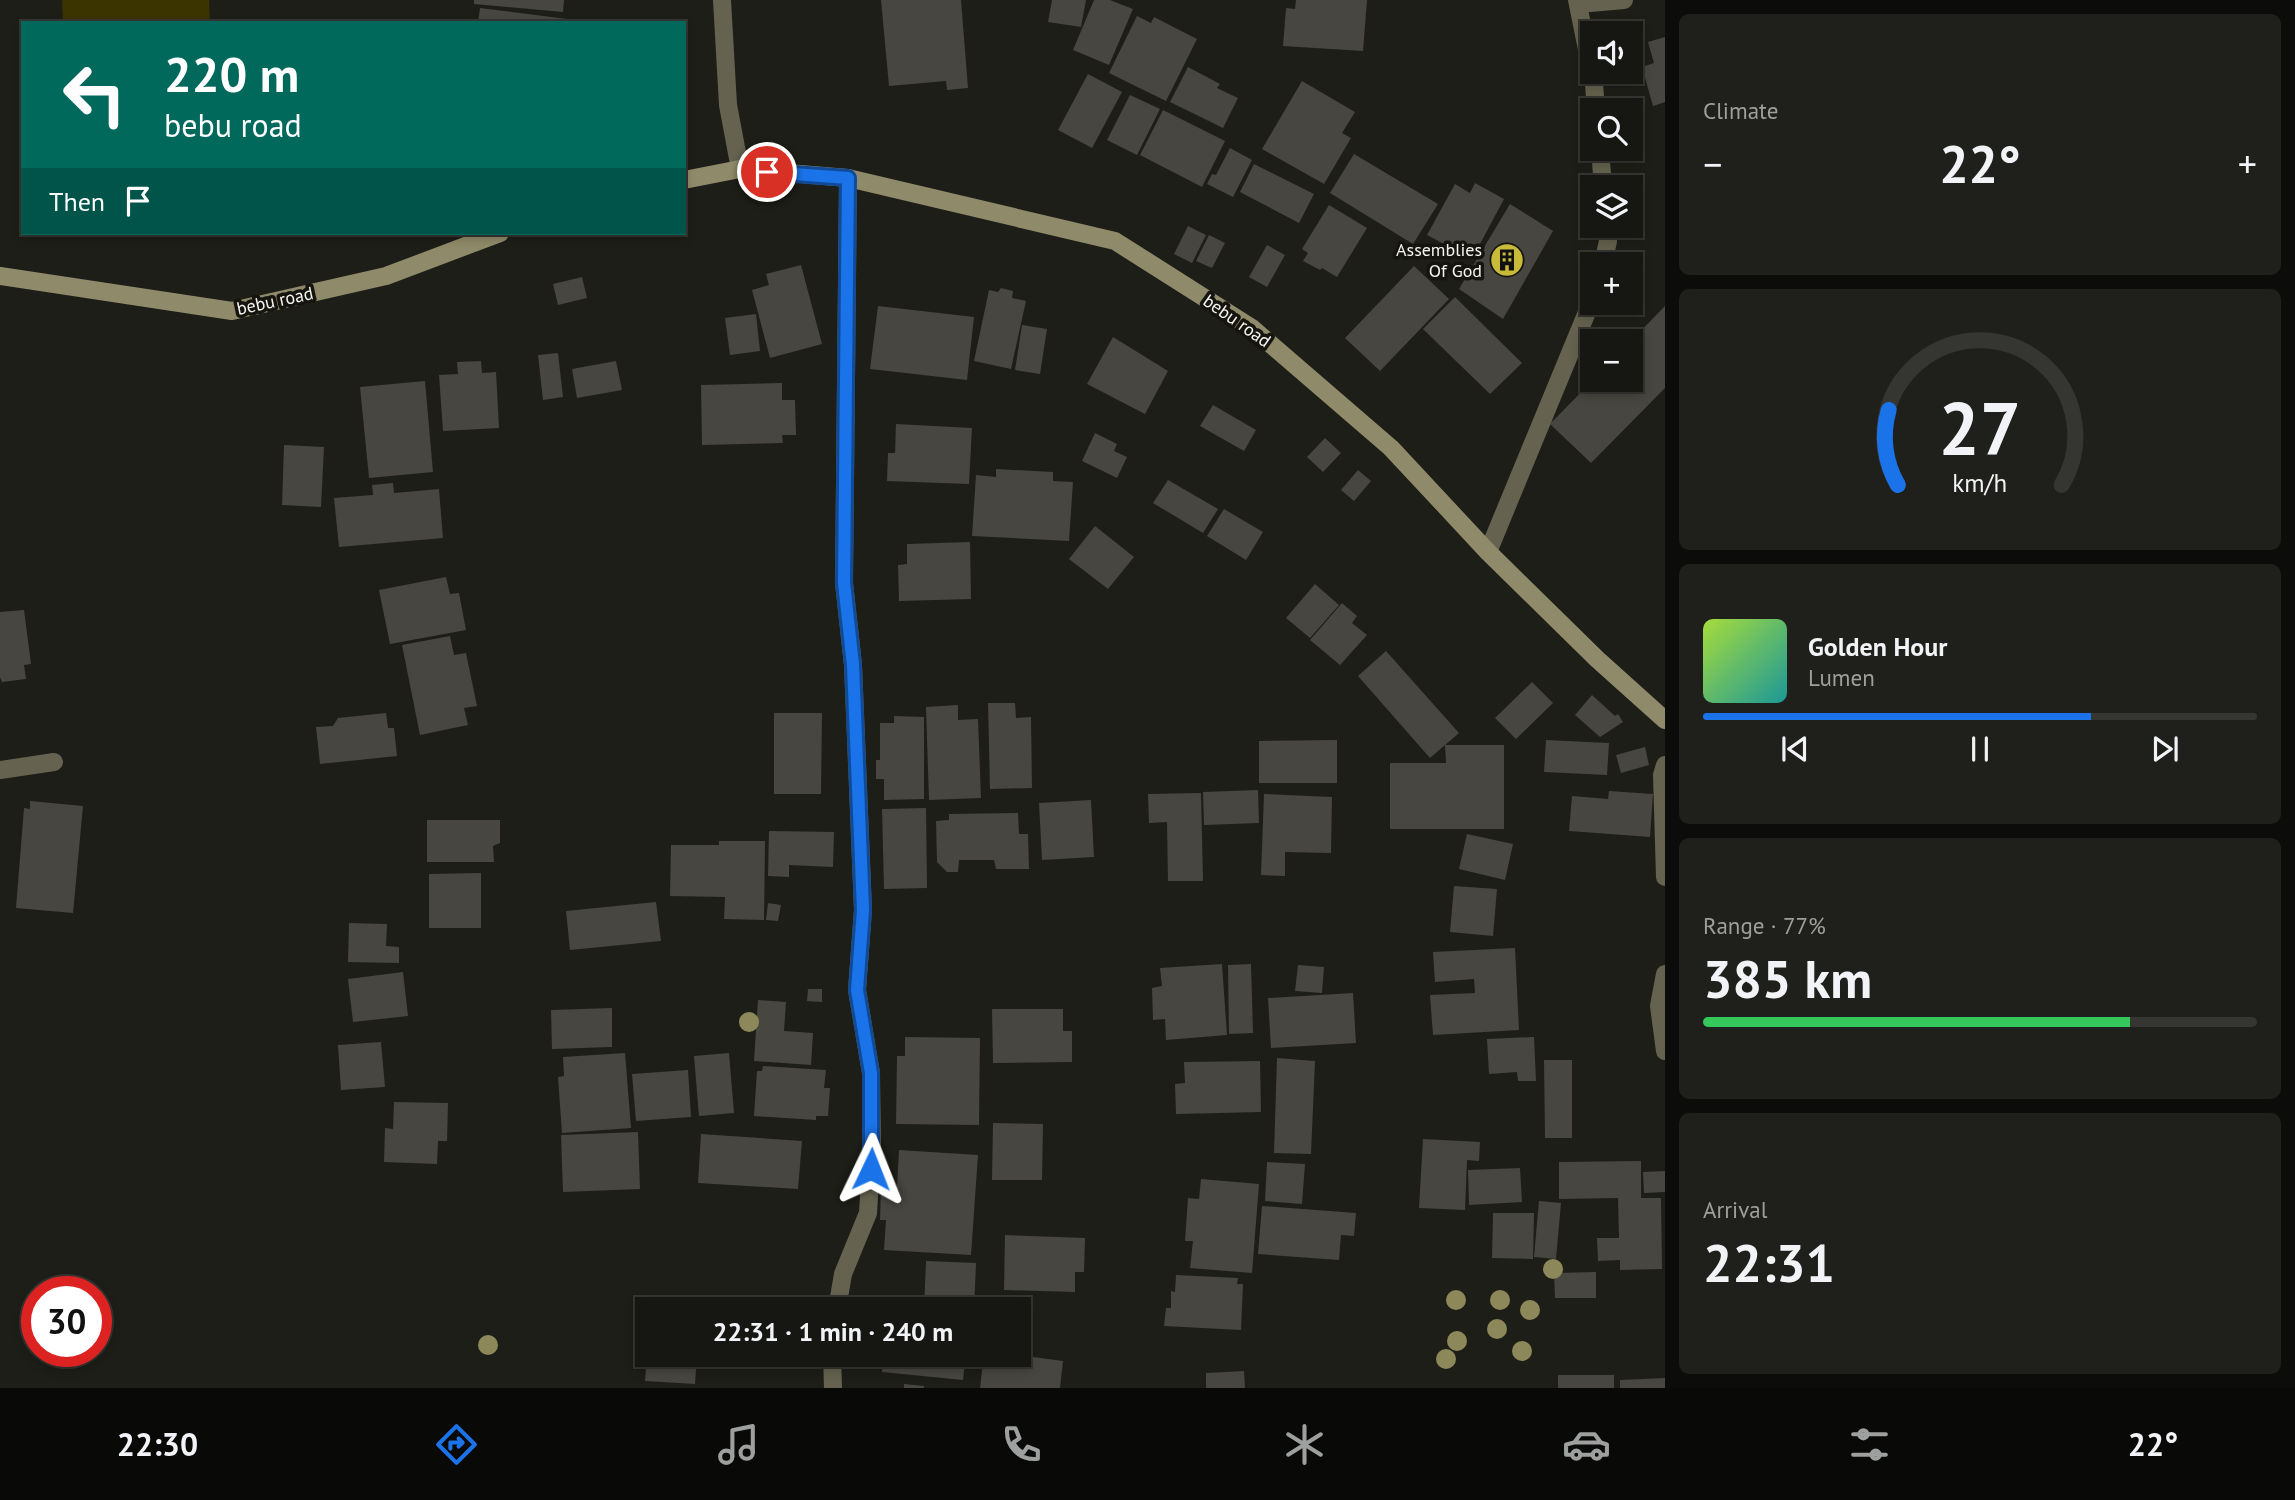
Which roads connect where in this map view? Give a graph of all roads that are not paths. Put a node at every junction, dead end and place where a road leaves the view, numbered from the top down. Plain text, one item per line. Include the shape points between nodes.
1 (722, 0) edge
2 (1625, 0) edge
3 (1577, 2) edge
4 (1595, 98) edge
5 (740, 169) junction
6 (848, 178) junction
7 (686, 180) edge
8 (495, 235) edge
9 (0, 276) edge
10 (1586, 315) edge
11 (1488, 552) junction
12 (1665, 720) edge
13 (0, 760) edge
14 (1665, 765) edge
15 (0, 770) edge
16 (1665, 877) edge
17 (1665, 975) edge
18 (1665, 1051) edge
19 (839, 1297) edge
20 (832, 1367) edge
21 (833, 1388) edge

1 - 5 street via 728,105
2 - 3 street
3 - 4 street
5 - 6 street, bebu road
5 - 7 street, bebu road
6 - 11 street, bebu road via 1115,241 1252,328 1391,448
6 - 19 street via 844,583 853,665 863,910 857,990 871,1073 872,1147 867,1213 843,1274
8 - 9 street, bebu road via 386,276 232,311
10 - 11 street
11 - 12 street, bebu road
13 - 15 street via 53,757
14 - 16 street
17 - 18 street via 1659,1006
20 - 21 street

